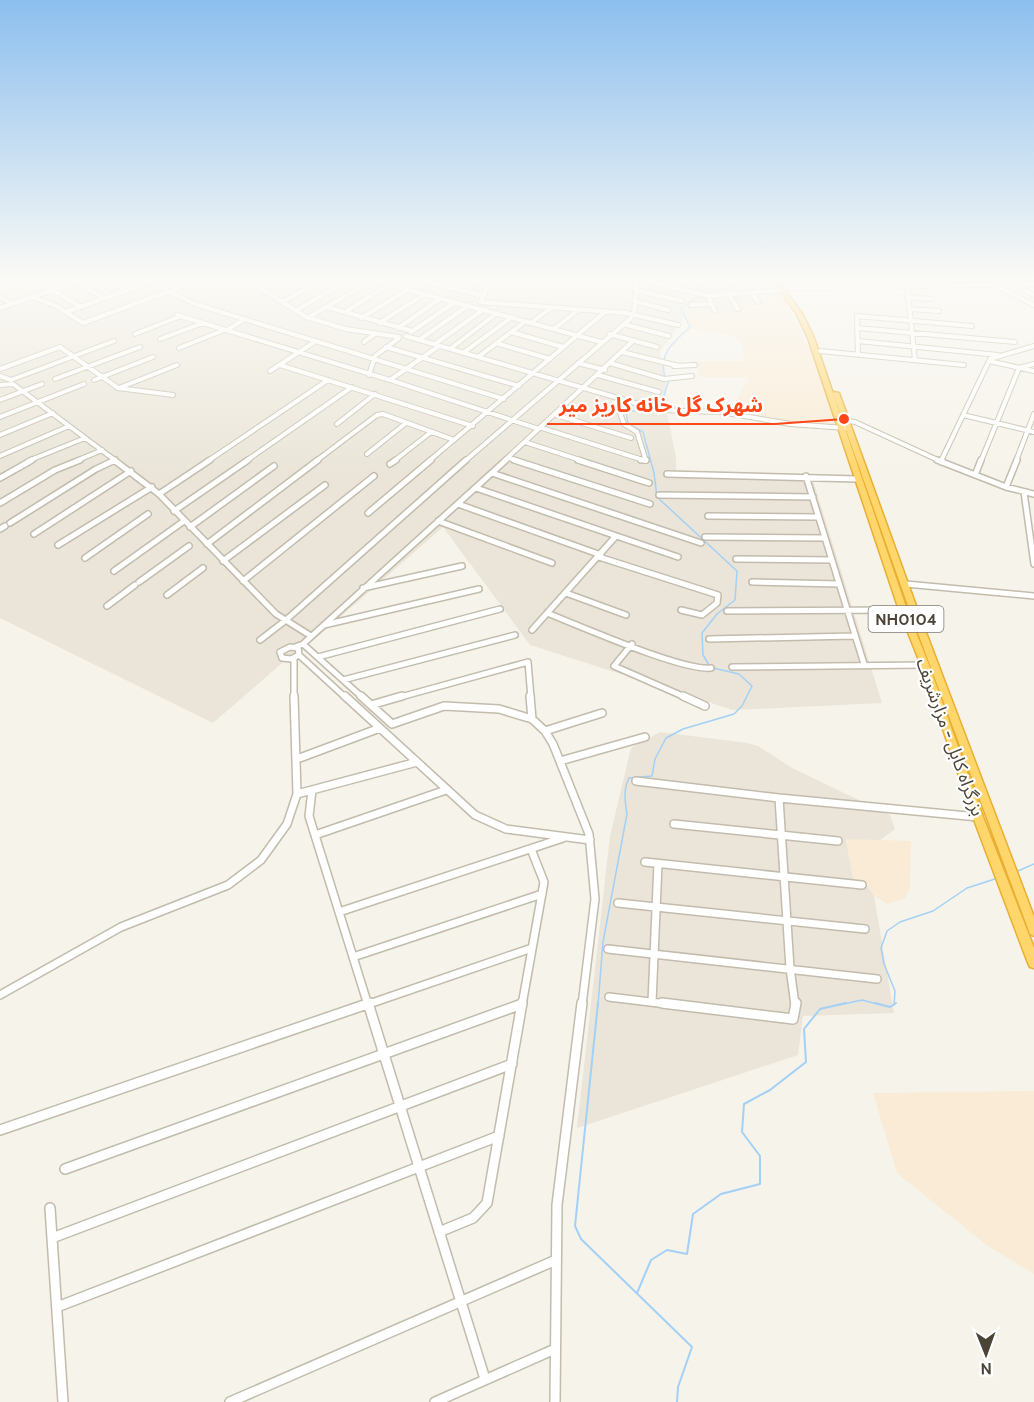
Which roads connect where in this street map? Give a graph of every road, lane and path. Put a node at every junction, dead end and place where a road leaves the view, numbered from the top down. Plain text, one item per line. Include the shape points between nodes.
1 (108, 343) edge
2 (190, 343) edge
3 (270, 343) edge
4 (312, 343) edge
5 (324, 343) edge
6 (391, 343) edge
7 (432, 343) edge
8 (457, 343) edge
9 (476, 343) edge
10 (496, 343) edge
11 (498, 343) edge
12 (551, 343) edge
13 (567, 343) edge
14 (599, 343) edge
15 (631, 343) edge
16 (645, 343) edge
17 (815, 343) edge
18 (816, 343) edge
19 (858, 343) edge
20 (885, 343) edge
21 (437, 345) junction
22 (914, 346) junction
23 (1034, 346) edge
24 (140, 347) dead end
25 (386, 347) junction
26 (563, 347) junction
27 (657, 347) dead end
28 (178, 348) dead end
29 (450, 349) junction
30 (820, 351) junction
31 (298, 352) junction
32 (622, 352) junction
33 (463, 353) junction
34 (858, 355) junction
35 (1002, 355) junction
36 (74, 357) junction
37 (153, 357) dead end
38 (422, 357) junction
39 (478, 357) junction
40 (550, 358) junction
41 (376, 360) junction
42 (915, 360) junction
43 (989, 361) junction
44 (822, 362) junction
45 (578, 363) junction
46 (610, 363) junction
47 (280, 364) junction
48 (1034, 364) edge
49 (177, 365) dead end
50 (695, 365) dead end
51 (964, 365) dead end
52 (88, 367) junction
53 (406, 368) junction
54 (1019, 368) junction
55 (0, 369) edge
56 (270, 370) dead end
57 (605, 370) junction
58 (1034, 371) edge
59 (533, 373) junction
60 (369, 375) junction
61 (598, 375) junction
62 (0, 376) edge
63 (692, 376) dead end
64 (103, 377) junction
65 (55, 379) dead end
66 (94, 380) dead end
67 (328, 380) junction
68 (390, 380) junction
69 (557, 380) junction
70 (42, 384) dead end
71 (84, 384) dead end
72 (0, 385) edge
73 (519, 386) junction
74 (352, 387) junction
75 (118, 388) junction
76 (584, 388) junction
77 (23, 391) junction
78 (659, 392) dead end
79 (173, 394) dead end
80 (375, 394) junction
81 (504, 399) junction
82 (0, 400) edge
83 (38, 402) junction
84 (629, 402) junction
85 (488, 412) junction
86 (53, 413) junction
87 (1034, 414) edge
88 (556, 415) junction
89 (963, 415) junction
90 (0, 417) edge
91 (511, 420) junction
92 (406, 423) junction
93 (995, 423) junction
94 (337, 424) dead end
95 (844, 424) junction
96 (69, 426) junction
97 (472, 426) junction
98 (540, 429) junction
99 (1031, 431) edge
100 (431, 432) junction
101 (0, 435) edge
102 (85, 438) junction
103 (631, 438) dead end
104 (454, 440) junction
105 (525, 442) junction
106 (102, 450) junction
107 (367, 454) dead end
108 (0, 456) edge
109 (509, 458) junction
110 (115, 460) junction
111 (941, 462) junction
112 (390, 464) dead end
113 (274, 466) dead end
114 (131, 471) junction
115 (492, 473) junction
116 (667, 474) dead end
117 (975, 475) junction
118 (374, 476) dead end
119 (806, 476) junction
120 (0, 478) edge
121 (857, 479) junction
122 (649, 483) dead end
123 (325, 485) dead end
124 (152, 487) junction
125 (476, 488) junction
126 (1006, 488) junction
127 (1024, 492) junction
128 (159, 494) junction
129 (1034, 494) edge
130 (659, 495) dead end
131 (813, 497) junction
132 (0, 503) edge
133 (458, 504) junction
134 (650, 504) dead end
135 (174, 511) junction
136 (368, 513) dead end
137 (148, 514) dead end
138 (708, 516) dead end
139 (818, 517) junction
140 (184, 521) junction
141 (438, 521) junction
142 (5, 526) edge
143 (190, 527) junction
144 (34, 534) dead end
145 (616, 536) junction
146 (705, 537) dead end
147 (824, 538) junction
148 (701, 543) dead end
149 (207, 544) junction
150 (58, 545) dead end
151 (189, 546) dead end
152 (600, 556) junction
153 (678, 556) dead end
154 (85, 558) dead end
155 (736, 559) dead end
156 (832, 560) junction
157 (223, 561) junction
158 (552, 563) dead end
159 (1034, 564) edge
160 (462, 566) dead end
161 (203, 568) dead end
162 (114, 571) dead end
163 (243, 581) junction
164 (752, 582) dead end
165 (839, 584) junction
166 (906, 584) junction
167 (361, 589) junction
168 (478, 589) dead end
169 (566, 593) junction
170 (167, 595) dead end
171 (1034, 596) edge
172 (107, 606) dead end
173 (500, 609) dead end
174 (681, 610) dead end
175 (848, 610) junction
176 (903, 610) junction
177 (727, 612) dead end
178 (547, 613) junction
179 (626, 615) dead end
180 (286, 620) junction
181 (323, 626) junction
182 (532, 630) dead end
183 (515, 635) dead end
184 (311, 636) junction
185 (854, 636) junction
186 (709, 639) dead end
187 (260, 640) dead end
188 (303, 644) junction
189 (632, 644) junction
190 (296, 647) junction
191 (297, 656) junction
192 (318, 657) junction
193 (285, 659) junction
194 (864, 664) junction
195 (925, 666) junction
196 (711, 668) dead end
197 (732, 668) dead end
198 (293, 675) junction
199 (343, 680) junction
200 (371, 705) junction
201 (705, 706) dead end
202 (602, 712) dead end
203 (532, 718) junction
204 (380, 728) junction
205 (545, 731) junction
206 (645, 737) dead end
207 (297, 759) junction
208 (561, 761) junction
209 (417, 762) junction
210 (636, 781) dead end
211 (312, 790) junction
212 (446, 790) junction
213 (297, 794) junction
214 (779, 798) junction
215 (978, 817) junction
216 (674, 824) dead end
217 (315, 835) junction
218 (781, 835) junction
219 (566, 837) junction
220 (590, 840) junction
221 (838, 841) dead end
222 (531, 849) junction
223 (645, 862) dead end
224 (658, 864) junction
225 (784, 878) junction
226 (862, 885) dead end
227 (542, 894) junction
228 (618, 903) dead end
229 (656, 907) junction
230 (339, 912) junction
231 (788, 921) junction
232 (865, 929) dead end
233 (1034, 931) edge
234 (532, 948) junction
235 (608, 949) dead end
236 (654, 954) junction
237 (353, 957) junction
238 (1034, 963) edge
239 (790, 968) junction
240 (876, 979) dead end
241 (0, 995) edge
242 (609, 997) dead end
243 (652, 1002) junction
244 (368, 1004) junction
245 (522, 1004) junction
246 (384, 1054) junction
247 (512, 1064) junction
248 (400, 1107) junction
249 (0, 1130) edge
250 (499, 1136) junction
251 (419, 1167) junction
252 (65, 1169) dead end
253 (51, 1208) dead end
254 (439, 1232) junction
255 (52, 1238) junction
256 (556, 1260) junction
257 (461, 1302) junction
258 (57, 1307) junction
259 (555, 1349) junction
260 (485, 1379) junction
261 (63, 1402) edge
262 (230, 1402) edge
263 (435, 1402) edge
264 (555, 1402) edge

1 - 36 street
2 - 28 street
3 - 31 street
4 - 31 street
5 - 41 street
6 - 25 street
7 - 21 street
8 - 29 street
9 - 33 street
10 - 39 street
11 - 40 street
12 - 26 street
13 - 26 street
14 - 45 street
15 - 32 street
16 - 27 street
17 - 44 highway, بزرگراه کابل - مزارشریف / NH0104
18 - 30 highway, بزرگراه کابل - مزارشریف / NH0104
19 - 34 street
20 - 22 street
21 - 29 street
21 - 38 street
22 - 35 street
22 - 42 street
23 - 35 street
24 - 52 street
25 - 38 street
25 - 41 street via 375,356
26 - 40 street
29 - 33 street
30 - 34 street
30 - 44 highway, بزرگراه کابل - مزارشریف / NH0104
31 - 47 street
31 - 60 street
32 - 46 street
32 - 50 street via 679,366
33 - 39 street
34 - 42 street
35 - 43 street
36 - 52 street
36 - 55 street via 60,347
36 - 62 street via 11,380
37 - 64 street
38 - 53 street
38 - 73 street
39 - 59 street
40 - 59 street
41 - 53 street
41 - 60 street
42 - 51 street
43 - 54 street
43 - 89 street
44 - 95 highway, بزرگراه کابل - مزارشریف / NH0104
45 - 57 street
45 - 69 street
46 - 57 street
46 - 63 street via 668,378
47 - 56 street
47 - 67 street
48 - 54 street
49 - 75 street
52 - 64 street
52 - 65 street
53 - 68 street
53 - 81 street
54 - 58 street
54 - 93 street
57 - 61 street
59 - 69 street
59 - 73 street
60 - 68 street
61 - 76 street
61 - 78 street
64 - 66 street
64 - 75 street
67 - 74 street
67 - 128 street
68 - 85 street
69 - 76 street
69 - 91 street
70 - 77 street
71 - 83 street
72 - 77 street via 13,384
73 - 81 street
74 - 80 street
74 - 135 street
75 - 79 street
76 - 84 street
76 - 88 street
77 - 82 street
77 - 83 street
80 - 94 street
80 - 97 street
81 - 85 street
83 - 86 street
83 - 90 street
84 - 95 street via 670,412 721,412 790,424
84 - 98 street via 620,413 624,424 637,432 646,461
85 - 91 street
85 - 97 street
86 - 96 street
86 - 101 street
87 - 99 street
88 - 98 street
88 - 103 street
89 - 93 street
89 - 111 street
91 - 98 street
91 - 180 street
92 - 100 street
92 - 107 street
92 - 149 street via 377,415
93 - 99 street
93 - 117 street
95 - 111 street
95 - 121 highway, بزرگراه کابل - مزارشریف / NH0104
95 - 166 highway, بزرگراه کابل - مزارشریف / NH0104
96 - 102 street
96 - 108 street
97 - 104 street
98 - 105 street
99 - 126 street
100 - 104 street
100 - 112 street
102 - 106 street
102 - 120 street via 28,461
104 - 136 street
105 - 109 street
105 - 122 street
106 - 110 street
106 - 132 street via 55,470
109 - 115 street
109 - 134 street
110 - 114 street
110 - 142 street
111 - 117 street
113 - 143 street
114 - 124 street
114 - 144 street
115 - 125 street
115 - 148 street
116 - 119 street
117 - 126 street
118 - 163 street
119 - 121 street
119 - 131 street
121 - 176 highway, بزرگراه کابل - مزارشریف / NH0104
123 - 157 street
124 - 128 street
124 - 150 street
125 - 133 street
125 - 145 street
126 - 127 street
127 - 129 street
127 - 159 street
128 - 135 street
130 - 131 street
131 - 139 street
133 - 141 street
133 - 152 street
135 - 140 street
137 - 154 street
138 - 139 street
139 - 147 street
140 - 143 street
140 - 162 street
141 - 158 street
141 - 167 street
143 - 149 street
145 - 152 street
145 - 153 street
146 - 147 street
147 - 156 street
149 - 157 street
151 - 172 street
152 - 169 street
152 - 174 street via 718,595 717,603 702,615
155 - 156 street
156 - 165 street
157 - 163 street
160 - 167 street
161 - 170 street
163 - 180 street
164 - 165 street
165 - 175 street
166 - 171 street
166 - 233 highway, بزرگراه کابل - مزارشریف / NH0104
167 - 181 street
168 - 181 street
169 - 178 street
169 - 179 street
173 - 192 street
175 - 176 street
175 - 177 street
175 - 185 street
176 - 195 highway, بزرگراه کابل - مزارشریف / NH0104
178 - 182 street
178 - 189 street
180 - 184 street
180 - 187 street
181 - 184 street
183 - 199 street
184 - 188 street
185 - 186 street
185 - 194 street
188 - 190 street
188 - 192 street
189 - 196 street via 702,669
189 - 201 street via 614,666
190 - 191 street
190 - 193 street via 282,650 280,656
191 - 193 street
191 - 198 street
191 - 204 street
192 - 199 street
193 - 198 street
194 - 195 street
194 - 197 street
195 - 215 highway, بزرگراه کابل - مزارشریف / NH0104
198 - 207 street
199 - 200 street
200 - 203 street via 392,724 444,706 499,709
200 - 203 street via 528,662
202 - 205 street
203 - 205 street
204 - 207 street
204 - 209 street
205 - 208 street
206 - 208 street
207 - 213 street
208 - 220 street
209 - 211 street
209 - 212 street
210 - 214 street
211 - 213 street
211 - 217 street via 309,816
212 - 217 street
212 - 219 street via 475,815 507,829
213 - 241 street via 287,824 261,860 228,885 121,927
214 - 215 street
214 - 218 street
215 - 238 highway, بزرگراه کابل - مزارشریف / NH0104
216 - 218 street
217 - 230 street
218 - 221 street
218 - 225 street
219 - 220 street
219 - 222 street
220 - 256 street via 595,900 557,1205
222 - 227 street via 543,875
222 - 230 street
223 - 224 street
224 - 225 street
224 - 229 street
225 - 226 street
225 - 231 street
227 - 234 street
227 - 237 street
228 - 229 street
229 - 231 street
229 - 236 street
230 - 237 street
231 - 232 street
231 - 239 street
234 - 244 street
234 - 245 street
235 - 236 street
236 - 239 street
236 - 243 street
237 - 244 street
239 - 240 street
239 - 243 street via 796,1002 793,1019
242 - 243 street
244 - 246 street
244 - 249 street
245 - 246 street
245 - 247 street
246 - 248 street
246 - 252 street
247 - 248 street
247 - 250 street
248 - 251 street
248 - 255 street
250 - 251 street
250 - 254 street via 488,1203 473,1218
251 - 254 street
251 - 258 street
253 - 255 street
254 - 257 street
255 - 258 street
256 - 257 street
256 - 259 street
257 - 260 street
257 - 262 street
258 - 261 street
259 - 260 street
259 - 264 street
260 - 263 street

